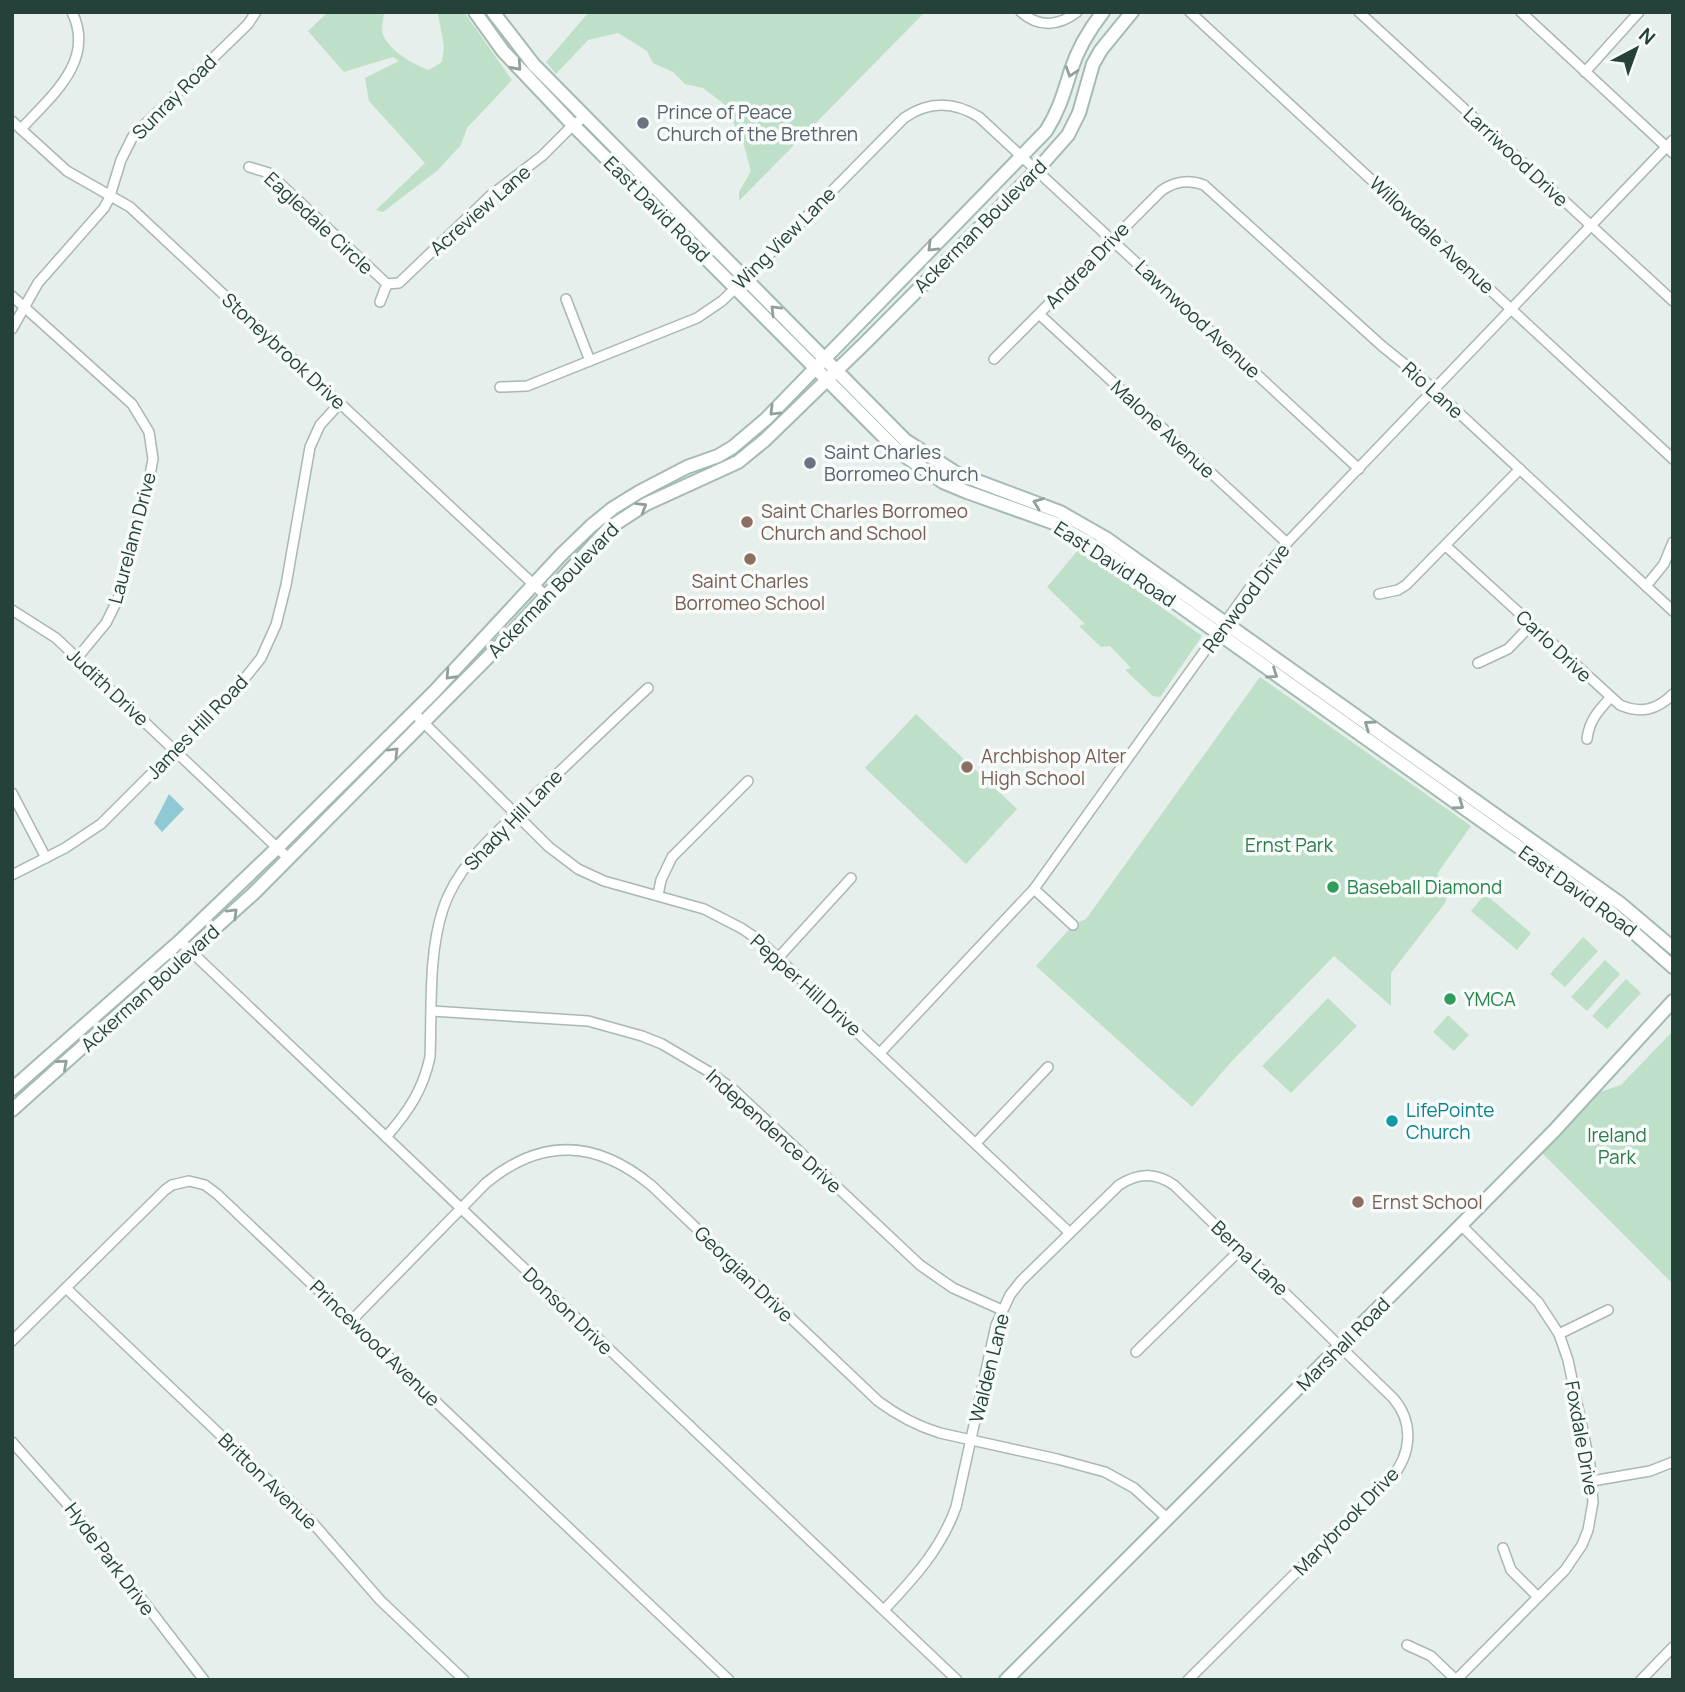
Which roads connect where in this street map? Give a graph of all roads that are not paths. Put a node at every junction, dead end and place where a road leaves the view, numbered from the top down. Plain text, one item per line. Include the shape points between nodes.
1 (72, 12) edge
2 (256, 12) edge
3 (475, 12) edge
4 (493, 12) edge
5 (1021, 12) edge
6 (1077, 12) edge
7 (1103, 12) edge
8 (1132, 12) edge
9 (1190, 12) edge
10 (1360, 12) edge
11 (1521, 12) edge
12 (1639, 12) edge
13 (1586, 72) junction
14 (543, 74) junction
15 (585, 117) junction
16 (12, 121) edge
17 (573, 125) junction
18 (21, 129) junction
19 (1671, 147) edge
20 (1021, 157) junction
21 (249, 167) dead end
22 (1037, 170) junction
23 (1186, 181) joint
24 (111, 195) junction
25 (1591, 225) junction
26 (1112, 240) junction
27 (745, 279) junction
28 (387, 284) junction
29 (734, 288) junction
30 (12, 296) edge
31 (566, 299) dead end
32 (1673, 301) edge
33 (380, 302) dead end
34 (23, 306) junction
35 (1511, 309) junction
36 (1039, 314) junction
37 (12, 329) edge
38 (823, 358) junction
39 (994, 359) dead end
40 (590, 361) junction
41 (814, 370) junction
42 (835, 370) junction
43 (825, 380) junction
44 (500, 387) dead end
45 (1434, 391) junction
46 (340, 403) junction
47 (1673, 459) edge
48 (1359, 469) junction
49 (1520, 469) junction
50 (1673, 542) edge
51 (1287, 543) junction
52 (1446, 546) junction
53 (534, 586) junction
54 (1646, 586) junction
55 (1379, 594) dead end
56 (546, 596) junction
57 (12, 610) edge
58 (1673, 611) edge
59 (1531, 625) junction
60 (1221, 628) junction
61 (78, 658) junction
62 (1478, 663) dead end
63 (648, 688) dead end
64 (1673, 694) edge
65 (1610, 698) junction
66 (413, 712) junction
67 (423, 723) junction
68 (1587, 739) dead end
69 (174, 750) junction
70 (1425, 764) junction
71 (1417, 776) junction
72 (748, 781) dead end
73 (12, 793) edge
74 (516, 814) junction
75 (277, 848) junction
76 (46, 858) junction
77 (288, 858) junction
78 (12, 876) edge
79 (851, 878) dead end
80 (1034, 889) junction
81 (658, 895) junction
82 (1073, 925) dead end
83 (180, 941) junction
84 (1673, 948) edge
85 (191, 952) junction
86 (779, 957) junction
87 (1673, 967) edge
88 (1671, 1004) edge
89 (432, 1011) junction
90 (880, 1053) junction
91 (1048, 1067) dead end
92 (12, 1089) edge
93 (12, 1110) edge
94 (386, 1137) junction
95 (976, 1143) junction
96 (1155, 1176) joint
97 (461, 1209) junction
98 (1461, 1225) junction
99 (1070, 1233) junction
100 (1241, 1249) junction
101 (66, 1288) junction
102 (1002, 1310) junction
103 (1608, 1310) dead end
104 (351, 1321) junction
105 (1559, 1334) junction
106 (12, 1341) edge
107 (1342, 1346) junction
108 (1136, 1352) dead end
109 (972, 1440) junction
110 (12, 1442) edge
111 (1673, 1462) edge
112 (1592, 1481) junction
113 (1168, 1519) junction
114 (1503, 1548) dead end
115 (1538, 1597) junction
116 (884, 1610) junction
117 (1407, 1645) dead end
118 (1673, 1647) edge
119 (204, 1680) edge
120 (464, 1680) edge
121 (729, 1680) edge
122 (957, 1680) edge
123 (1006, 1680) edge
124 (1188, 1680) edge
125 (1456, 1680) edge
126 (1642, 1680) edge

1 - 18 street via 79,42 73,68
2 - 24 street, Sunray Road via 133,136
3 -> 17 street, East David Road via 503,51
4 - 14 street, East David Road
5 - 6 street via 1041,23 1060,23
7 -> 20 street, Ackerman Boulevard via 1080,47 1057,114
8 - 22 street, Ackerman Boulevard via 1093,64 1068,135
9 - 35 street, Willowdale Avenue
10 - 25 street, Larriwood Drive
11 - 13 street
12 - 13 street
13 - 19 street
14 - 15 street, East David Road
14 - 17 street via 568,107
15 - 17 street, Acreview Lane
15 - 27 street, East David Road
16 - 18 street, Stoneybrook Drive
17 - 28 street, Acreview Lane via 399,283
17 - 29 street, East David Road
18 - 24 street, Stoneybrook Drive via 67,171
19 - 25 street, Renwood Drive
20 - 22 street, Wing View Lane
20 - 27 street, Wing View Lane via 968,110 935,104 912,112
20 -> 38 street, Ackerman Boulevard
21 - 28 street, Eagledale Circle via 269,173
22 - 26 street, Lawnwood Avenue
22 - 42 street, Ackerman Boulevard
23 - 26 street, Andrea Drive via 1161,191
23 - 45 street, Rio Lane via 1212,189
24 - 34 street, Sunray Road
24 - 46 street, Stoneybrook Drive
25 - 32 street, Larriwood Drive
25 - 35 street, Renwood Drive
26 - 36 street, Andrea Drive
26 - 48 street, Lawnwood Avenue
27 - 29 street, Wing View Lane
38 -> 27 street, East David Road
28 - 33 street
29 - 40 street, Wing View Lane via 697,318
29 - 41 street, East David Road
30 - 34 street, Laurelann Drive
31 - 40 street
34 - 37 street, Sunray Road
34 - 61 street, Laurelann Drive via 132,404 146,424 152,447 149,480 118,599 106,623
35 - 45 street, Renwood Drive
35 - 47 street, Willowdale Avenue
36 - 39 street, Andrea Drive
36 - 51 street, Malone Avenue
38 - 41 street, Ackerman Boulevard
38 - 42 street, East David Road
40 - 44 street, Wing View Lane via 527,386
41 - 43 street, East David Road
41 -> 53 street, Ackerman Boulevard via 733,447 613,508
42 - 43 street, Ackerman Boulevard
60 -> 42 street, East David Road via 1083,523 969,479 930,458 905,440
56 -> 43 street, Ackerman Boulevard via 609,528 646,504 738,462
43 - 60 street, East David Road via 922,469 967,492 1069,531
45 - 48 street, Renwood Drive
45 - 49 street, Rio Lane
46 - 53 street, Stoneybrook Drive
46 - 69 street, James Hill Road via 320,425 310,447 282,603 270,640 237,688
48 - 51 street, Renwood Drive
49 - 52 street
49 - 54 street, Rio Lane
50 - 54 street via 1664,564
51 - 60 street, Renwood Drive
52 - 55 street via 1406,585
52 - 59 street, Carlo Drive
53 - 56 street, Stoneybrook Drive
53 -> 66 street, Ackerman Boulevard
54 - 58 street, Rio Lane
56 - 67 street, Ackerman Boulevard
57 - 61 street, Judith Drive
59 - 62 street via 1508,649
59 - 65 street, Carlo Drive
70 -> 60 street, East David Road
60 -> 71 street, East David Road
60 - 80 street, Renwood Drive
61 - 69 street, Judith Drive
63 - 74 street, Shady Hill Lane
64 - 65 street, Carlo Drive via 1658,706 1640,711
65 - 68 street via 1592,718
66 - 67 street, Pepper Hill Drive
66 - 75 street, Ackerman Boulevard
67 - 74 street, Pepper Hill Drive
77 -> 67 street, Ackerman Boulevard
69 - 75 street, Judith Drive
69 - 76 street, James Hill Road via 101,824
70 - 71 street
70 - 84 street, East David Road via 1622,904
71 -> 87 street, East David Road via 1613,914
72 - 81 street via 672,857
73 - 76 street
74 - 81 street, Pepper Hill Drive via 578,869
74 - 89 street, Shady Hill Lane via 471,860 447,898 435,944
75 - 77 street, Judith Drive
75 - 83 street, Ackerman Boulevard
76 - 78 street, James Hill Road
85 -> 77 street, Ackerman Boulevard
79 - 86 street
80 - 82 street
80 - 90 street, Renwood Drive
81 - 86 street, Pepper Hill Drive via 725,918
83 - 85 street, Donson Drive
83 - 92 street, Ackerman Boulevard
93 -> 85 street, Ackerman Boulevard
85 - 94 street, Donson Drive
86 - 90 street, Pepper Hill Drive
88 - 98 street, Marshall Road
89 - 94 street, Shady Hill Lane via 430,1057 421,1088
89 - 102 street, Independence Drive via 588,1021 642,1036 687,1058 734,1090 920,1265 953,1288
90 - 95 street, Pepper Hill Drive
91 - 95 street
94 - 97 street, Donson Drive
95 - 99 street, Pepper Hill Drive
96 - 99 street, Walden Lane via 1139,1175 1119,1185
96 - 100 street, Berna Lane via 1174,1185
97 - 104 street, Georgian Drive
97 - 109 street, Georgian Drive via 502,1170 542,1152 589,1152 622,1163 652,1186 878,1401 923,1428
97 - 116 street, Donson Drive
98 - 105 street, Foxdale Drive via 1538,1302
98 - 107 street, Marshall Road
99 - 102 street, Walden Lane via 1021,1282
100 - 107 street, Berna Lane
100 - 108 street
101 - 104 street, Princewood Avenue via 164,1190 181,1182 198,1182 217,1194
101 - 106 street, Princewood Avenue
101 - 120 street, Britton Avenue via 312,1522 380,1600
102 - 109 street, Walden Lane
103 - 105 street
104 - 121 street, Princewood Avenue
105 - 112 street, Foxdale Drive
107 - 113 street, Marshall Road
107 - 124 street, Marybrook Drive via 1404,1413 1408,1436 1403,1462
109 - 113 street, Georgian Drive via 1105,1472 1134,1488
109 - 116 street, Walden Lane via 956,1507 942,1541
110 - 119 street, Hyde Park Drive via 68,1505
111 - 112 street via 1650,1471
112 - 115 street, Foxdale Drive via 1591,1516 1582,1545
113 - 123 street, Marshall Road
114 - 115 street via 1511,1570
115 - 125 street, Foxdale Drive
116 - 122 street, Donson Drive
117 - 125 street via 1431,1656
118 - 126 street

